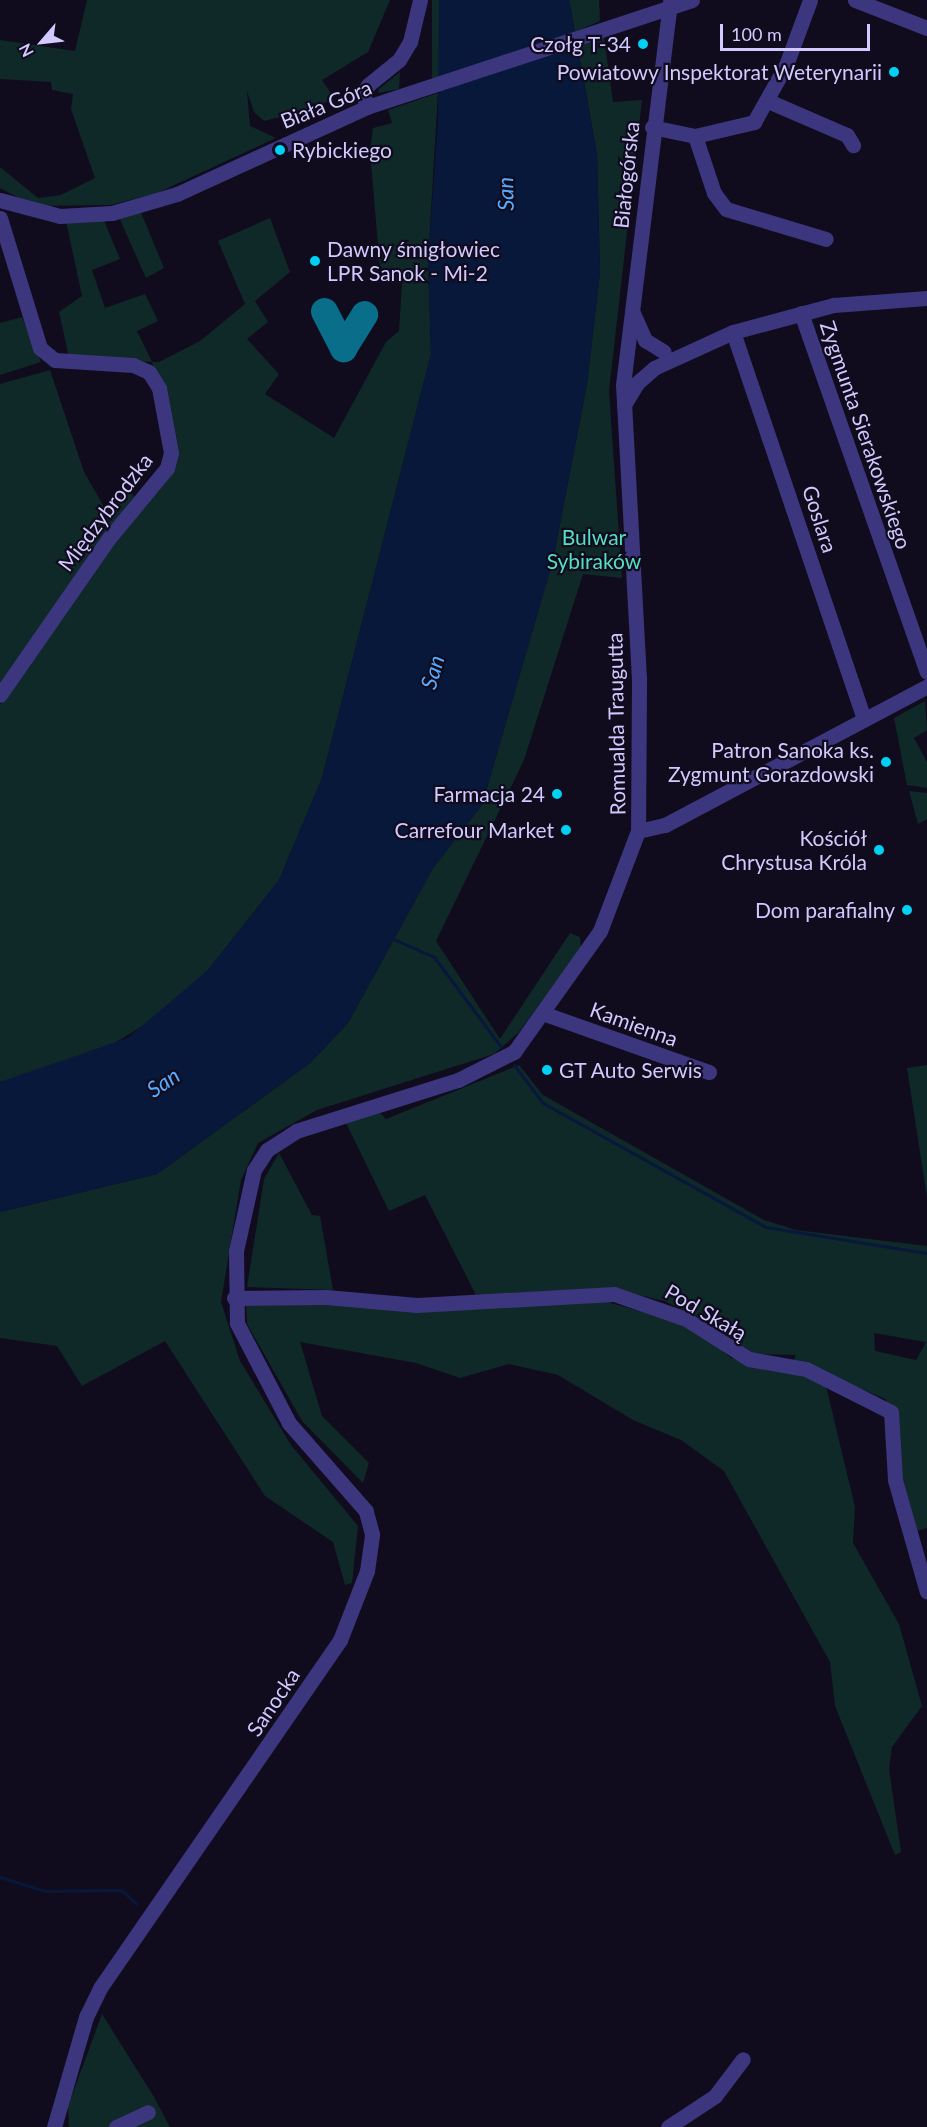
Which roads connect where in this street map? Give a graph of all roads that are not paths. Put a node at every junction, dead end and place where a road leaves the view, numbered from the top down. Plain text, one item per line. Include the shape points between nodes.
1 (420, 0) edge
2 (692, 0) edge
3 (810, 0) edge
4 (855, 0) edge
5 (669, 4) edge
6 (927, 28) edge
7 (768, 101) junction
8 (367, 107) junction
9 (652, 127) junction
10 (695, 136) junction
11 (853, 145) dead end
12 (0, 200) edge
13 (0, 218) edge
14 (826, 239) dead end
15 (927, 298) edge
16 (632, 304) junction
17 (801, 313) junction
18 (733, 332) junction
19 (671, 353) junction
20 (625, 358) junction
21 (654, 368) junction
22 (623, 407) junction
23 (927, 683) edge
24 (0, 695) edge
25 (864, 719) junction
26 (638, 831) junction
27 (546, 1014) junction
28 (709, 1072) dead end
29 (234, 1298) junction
30 (927, 1592) edge
31 (743, 2059) dead end
32 (148, 2112) dead end
33 (54, 2127) edge
34 (116, 2127) edge
35 (668, 2127) edge

1 - 8 street via 411,42 399,60 368,85 363,94
2 - 5 street, Biała Góra
3 - 7 street
4 - 6 street
5 - 8 street, Biała Góra
5 - 9 street, Białogórska
7 - 10 street via 747,128
7 - 11 street via 847,135
8 - 12 street, Biała Góra via 177,194 112,213 60,216
9 - 10 street
9 - 16 street, Białogórska
10 - 14 street via 714,193 726,209
13 - 24 street, Międzybrodzka via 40,348 55,360 133,365 149,372 159,388 171,453 166,468 109,538
15 - 17 street
16 - 19 street via 639,333
16 - 20 street, Białogórska
17 - 18 street
17 - 23 street, Zygmunta Sierakowskiego
18 - 19 street
18 - 25 street, Goslara
19 - 20 street via 641,349
19 - 21 street
20 - 21 street via 640,370
20 - 22 street, Romualda Traugutta
21 - 22 street via 637,383
22 - 26 street, Romualda Traugutta via 639,679
23 - 25 street
25 - 26 street via 664,825
26 - 27 street, Romualda Traugutta via 600,931
27 - 28 street, Kamienna
27 - 29 street, Romualda Traugutta via 514,1052 482,1071 332,1116 267,1150 254,1170 244,1210
29 - 30 street, Pod Skałą via 326,1297 417,1305 614,1294 686,1319 749,1359 806,1369 891,1412 896,1480
29 - 33 street, Sanocka via 245,1344 289,1423 366,1511 372,1534 368,1571 340,1640 100,1988 86,2017
31 - 35 street via 715,2096
32 - 34 street

